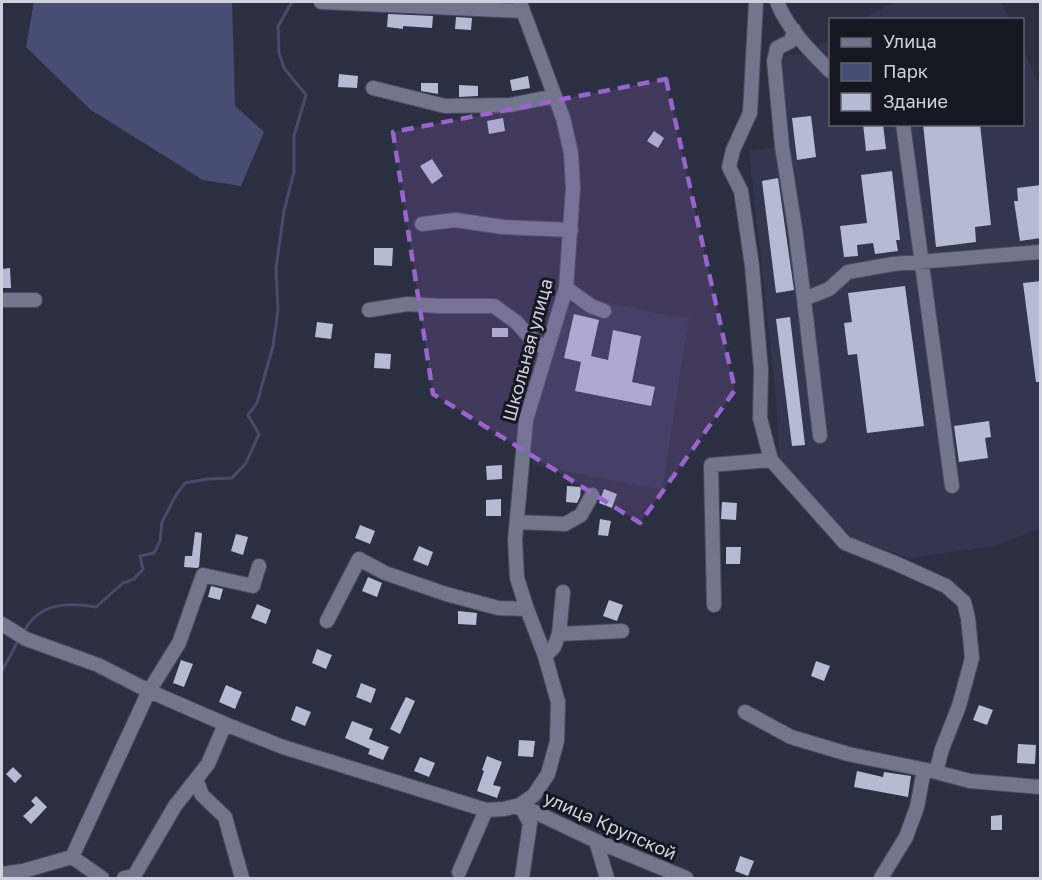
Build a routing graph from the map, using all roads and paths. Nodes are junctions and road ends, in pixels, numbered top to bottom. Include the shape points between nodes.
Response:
1 (321, 2) edge
2 (756, 2) edge
3 (777, 2) edge
4 (521, 6) edge
5 (794, 30) junction
6 (829, 69) edge
7 (373, 88) dead end
8 (555, 96) junction
9 (903, 126) edge
10 (422, 224) dead end
11 (571, 230) junction
12 (1041, 252) edge
13 (922, 261) junction
14 (566, 288) junction
15 (804, 299) junction
16 (2, 300) edge
17 (35, 300) dead end
18 (369, 310) dead end
19 (604, 310) dead end
20 (547, 351) junction
21 (820, 436) dead end
22 (771, 460) junction
23 (952, 486) dead end
24 (592, 495) dead end
25 (517, 522) junction
26 (259, 566) dead end
27 (563, 592) dead end
28 (714, 605) dead end
29 (527, 609) junction
30 (327, 621) dead end
31 (6, 627) edge
32 (622, 631) dead end
33 (559, 634) junction
34 (545, 656) junction
35 (149, 691) junction
36 (745, 712) dead end
37 (225, 724) junction
38 (930, 771) junction
39 (196, 779) junction
40 (1041, 787) edge
41 (520, 805) junction
42 (486, 810) junction
43 (596, 841) junction
44 (72, 857) junction
45 (459, 872) dead end
46 (2, 874) edge
47 (98, 877) edge
48 (124, 879) edge
49 (242, 879) edge
50 (522, 879) edge
51 (607, 879) edge
52 (686, 879) edge
53 (881, 879) edge

1 - 4 street
2 - 22 street via 750,113 729,167 741,191 752,266 761,370 760,418
3 - 5 street
4 - 8 street, Школьная улица
5 - 6 street
5 - 15 street via 791,41 777,48 774,61
7 - 8 street via 445,106 510,105
8 - 11 street, Школьная улица via 571,153
9 - 13 street
10 - 11 street via 456,220
11 - 14 street, Школьная улица
12 - 13 street
13 - 15 street via 848,272 829,289
13 - 23 street
14 - 19 street via 591,306
14 - 20 street, Школьная улица
15 - 21 street
16 - 17 street
18 - 20 street via 408,304 494,306
20 - 25 street, Школьная улица via 526,420
22 - 28 street via 711,465
22 - 38 street via 845,543 946,586 964,602 972,658 959,706
24 - 25 street via 581,515 565,524
25 - 29 street, Школьная улица via 517,578
26 - 35 street via 253,586 203,575 179,643
27 - 33 street
29 - 30 street via 498,608 446,594 385,573 359,559
29 - 34 street, Школьная улица
31 - 35 street
32 - 33 street
33 - 34 street
34 - 41 street, Школьная улица via 558,702 557,741 548,774 534,795
35 - 37 street
35 - 44 street
36 - 38 street via 791,737
37 - 39 street via 208,764
37 - 42 street via 283,747
38 - 40 street via 970,781
38 - 53 street via 906,837
39 - 48 street via 175,806 134,876
39 - 49 street via 202,795 225,817
41 - 42 street
41 - 43 street, улица Крупской
41 - 50 street via 530,823
42 - 45 street
43 - 51 street
43 - 52 street, улица Крупской
44 - 46 street via 23,872
44 - 47 street

